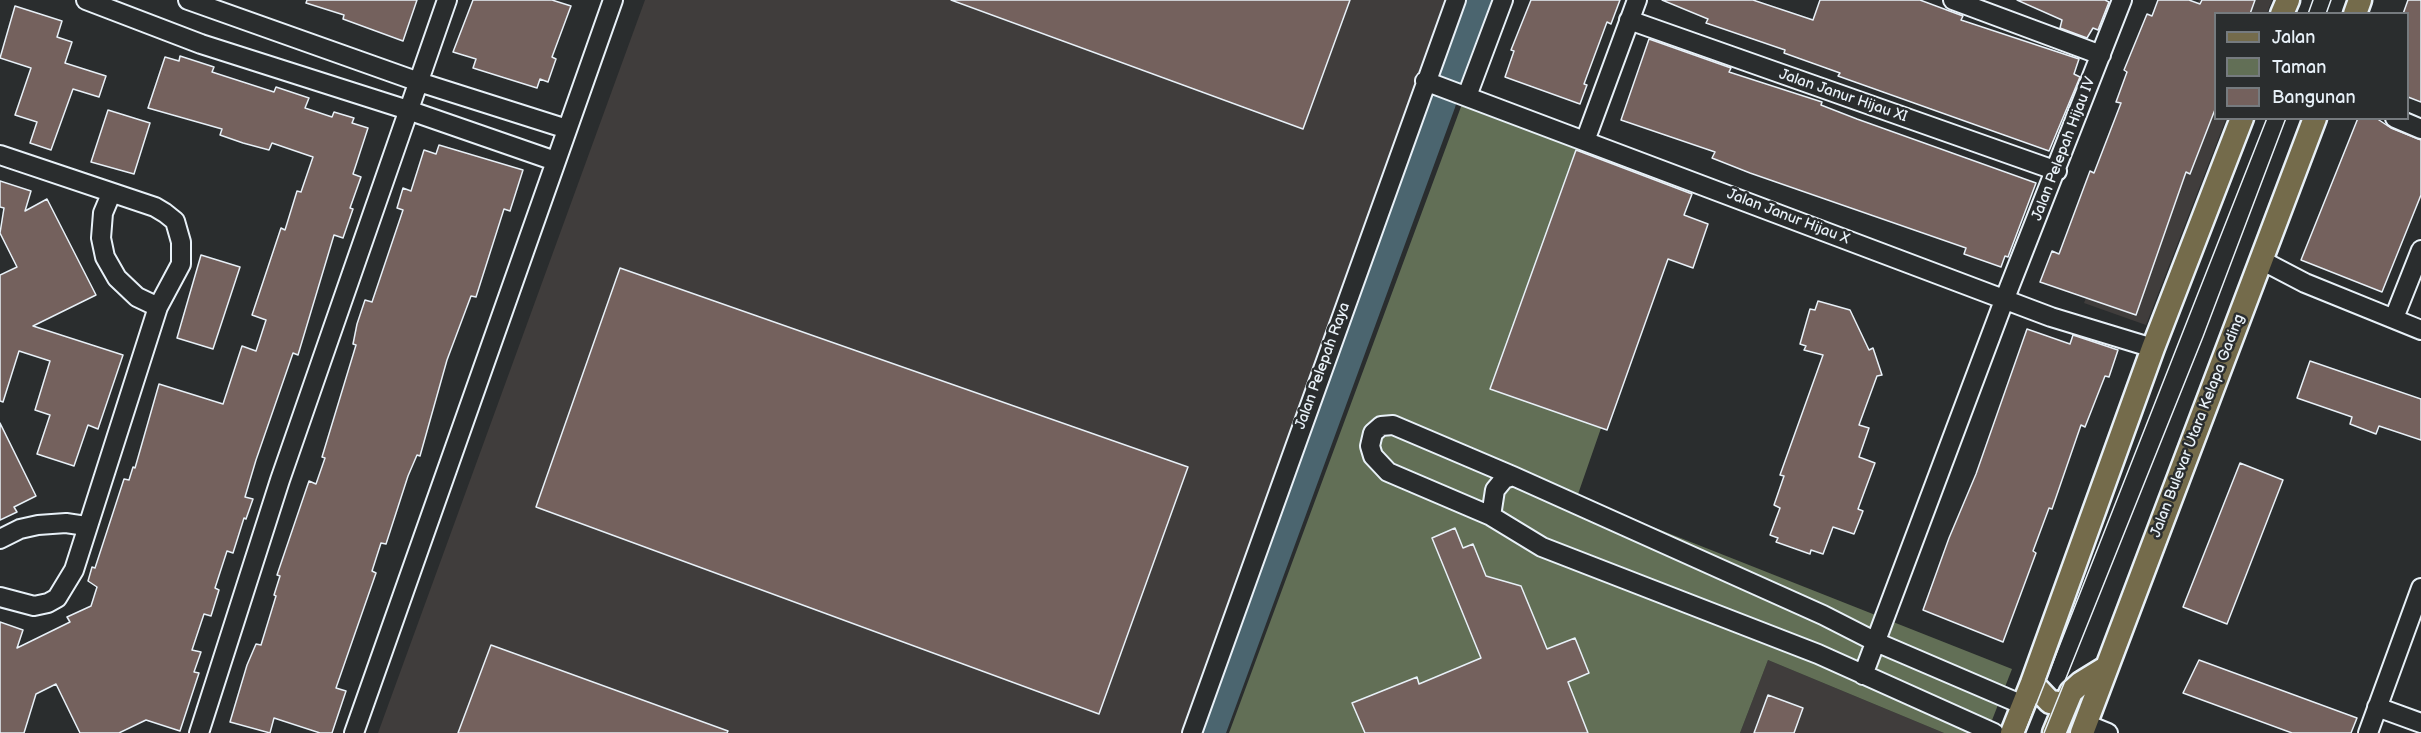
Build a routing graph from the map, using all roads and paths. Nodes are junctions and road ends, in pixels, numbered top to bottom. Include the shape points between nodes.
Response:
1 (86, 0) edge
2 (188, 0) edge
3 (447, 0) edge
4 (613, 0) edge
5 (1456, 0) edge
6 (1503, 0) edge
7 (1637, 0) edge
8 (1953, 0) edge
9 (2122, 0) edge
10 (1629, 20) junction
11 (2101, 55) junction
12 (1425, 81) junction
13 (419, 82) junction
14 (1459, 93) junction
15 (408, 110) junction
16 (2241, 120) edge
17 (2314, 120) edge
18 (2400, 120) edge
19 (567, 129) junction
20 (2421, 129) edge
21 (1585, 141) junction
22 (0, 155) edge
23 (555, 161) junction
24 (2057, 171) junction
25 (111, 194) junction
26 (2421, 250) edge
27 (2261, 260) junction
28 (2005, 298) junction
29 (158, 307) junction
30 (2394, 318) junction
31 (2421, 330) edge
32 (2153, 348) junction
33 (1513, 476) junction
34 (1491, 516) junction
35 (86, 526) junction
36 (0, 540) edge
37 (0, 597) edge
38 (2419, 597) edge
39 (1876, 642) junction
40 (2107, 667) junction
41 (1863, 675) junction
42 (2032, 683) junction
43 (2065, 704) junction
44 (2023, 705) junction
45 (2377, 707) junction
46 (2421, 723) edge
47 (2084, 729) edge
48 (199, 733) edge
49 (354, 733) edge
50 (1192, 733) edge
51 (1994, 733) edge
52 (2012, 733) edge
53 (2054, 733) edge
54 (2108, 733) edge
55 (2368, 733) edge

1 - 15 street via 201,44
2 - 13 street
3 - 13 street
4 - 19 street
5 - 12 street, Jalan Pelepah Raya
6 - 14 street
7 - 10 street
8 - 11 street
9 - 11 street, Jalan Pelepah Hijau IV
10 - 21 street
10 - 24 street, Jalan Janur Hijau XI
11 - 24 street, Jalan Pelepah Hijau IV
12 - 14 street, Jalan Janur Hijau X
12 - 50 street, Jalan Pelepah Raya
13 - 15 street
13 - 19 street
14 - 21 street, Jalan Janur Hijau X
15 - 23 street
15 - 48 street via 280,480
16 - 32 main road
17 - 27 main road, Jalan Bulevar Utara Kelapa Gading
18 - 20 street
19 - 23 street
21 - 28 street, Jalan Janur Hijau X
22 - 25 street
23 - 49 street
24 - 28 street, Jalan Pelepah Hijau IV
25 - 29 street via 103,213 101,238 105,257 117,278 136,297
25 - 29 street via 155,207 175,222 182,264
26 - 30 street
27 - 30 street via 2305,283
27 - 40 main road, Jalan Bulevar Utara Kelapa Gading
28 - 32 street, Jalan Janur Hijau X
28 - 39 street, Jalan Pelepah Hijau IV
29 - 35 street
30 - 31 street
32 - 42 main road
33 - 34 street via 1503,479 1495,490
33 - 34 street via 1392,425 1381,426 1373,433 1372,456 1388,472
33 - 39 street
34 - 41 street via 1542,547
35 - 36 street via 38,525
35 - 37 street via 74,570 57,598 34,606
38 - 45 street
39 - 41 street, Jalan Pelepah Hijau IV
39 - 44 street
40 - 43 main road via 2081,683
40 - 47 main road, Jalan Bulevar Utara Kelapa Gading
41 - 51 street
42 - 43 main road via 2050,702
42 - 44 main road
43 - 53 main road
44 - 52 main road
45 - 46 street
45 - 55 street
47 - 54 street

